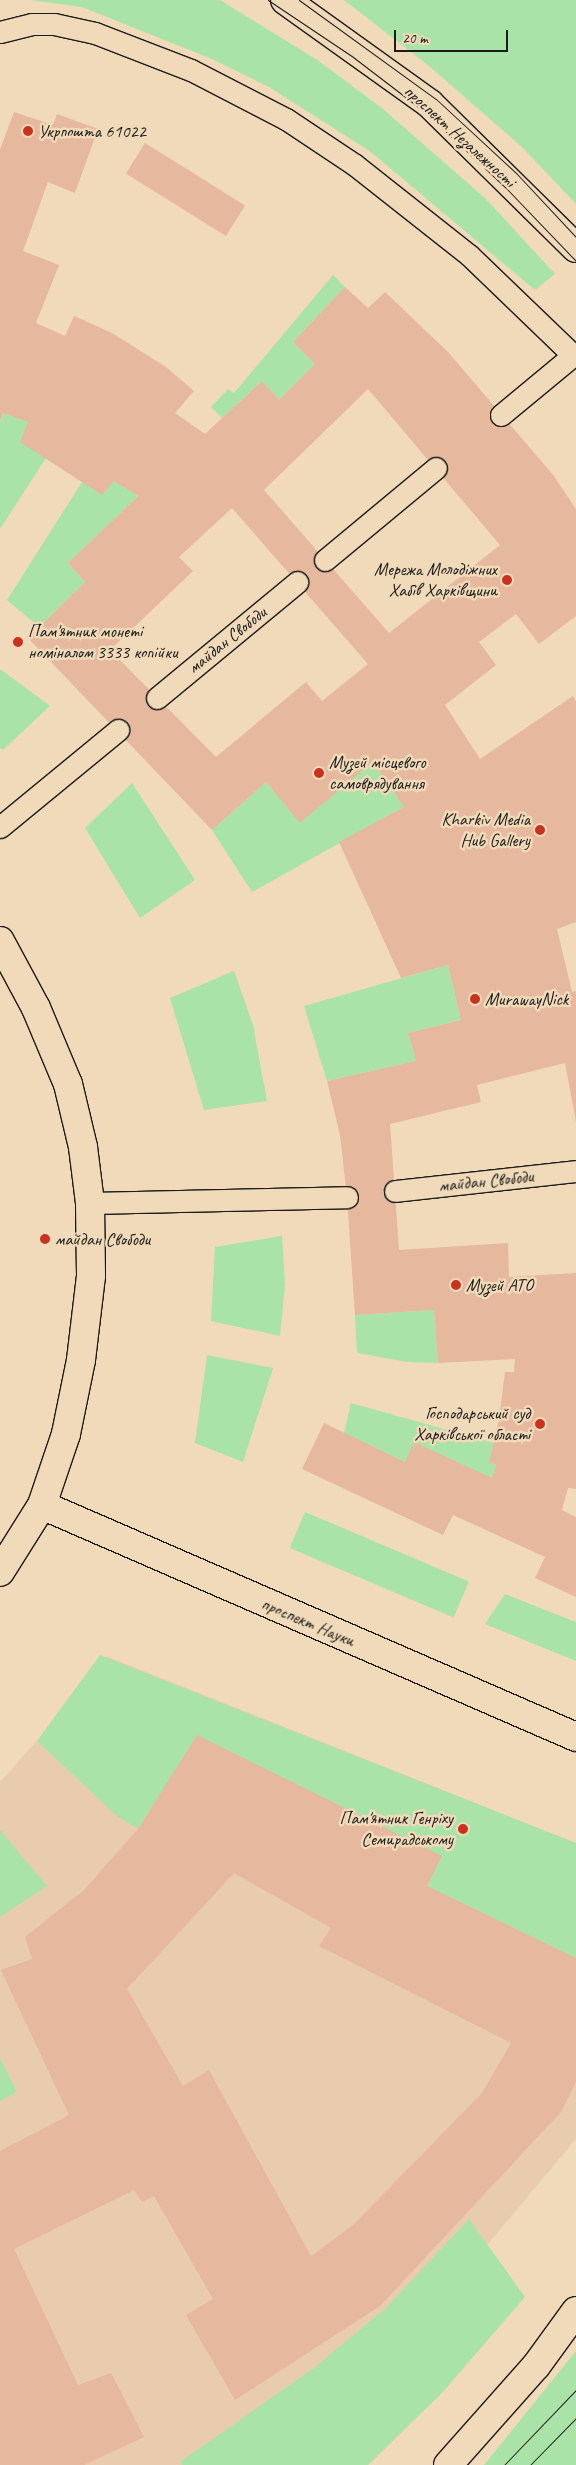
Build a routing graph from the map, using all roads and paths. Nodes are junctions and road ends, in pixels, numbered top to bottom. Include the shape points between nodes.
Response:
1 (285, 0) edge
2 (0, 32) edge
3 (576, 248) edge
4 (574, 354) edge
5 (501, 415) dead end
6 (436, 468) dead end
7 (325, 560) dead end
8 (297, 582) dead end
9 (157, 698) dead end
10 (118, 730) dead end
11 (0, 827) edge
12 (0, 941) edge
13 (576, 1171) edge
14 (395, 1191) dead end
15 (348, 1197) dead end
16 (90, 1203) junction
17 (42, 1505) junction
18 (0, 1572) edge
19 (576, 1737) edge
20 (576, 2311) edge
21 (448, 2465) edge

1 - 3 main road, проспект Незалежності via 430,104
2 - 4 lane via 32,24 54,24 95,33 191,70 286,119 355,165 469,255
4 - 5 lane
6 - 7 lane
8 - 9 lane, майдан Свободи
10 - 11 lane
12 - 16 main road via 36,1008 68,1084 84,1147
13 - 14 lane, майдан Свободи
15 - 16 lane
16 - 17 main road via 90,1276 81,1360 66,1434
17 - 18 main road
17 - 19 main road, проспект Науки
20 - 21 main road via 536,2366

